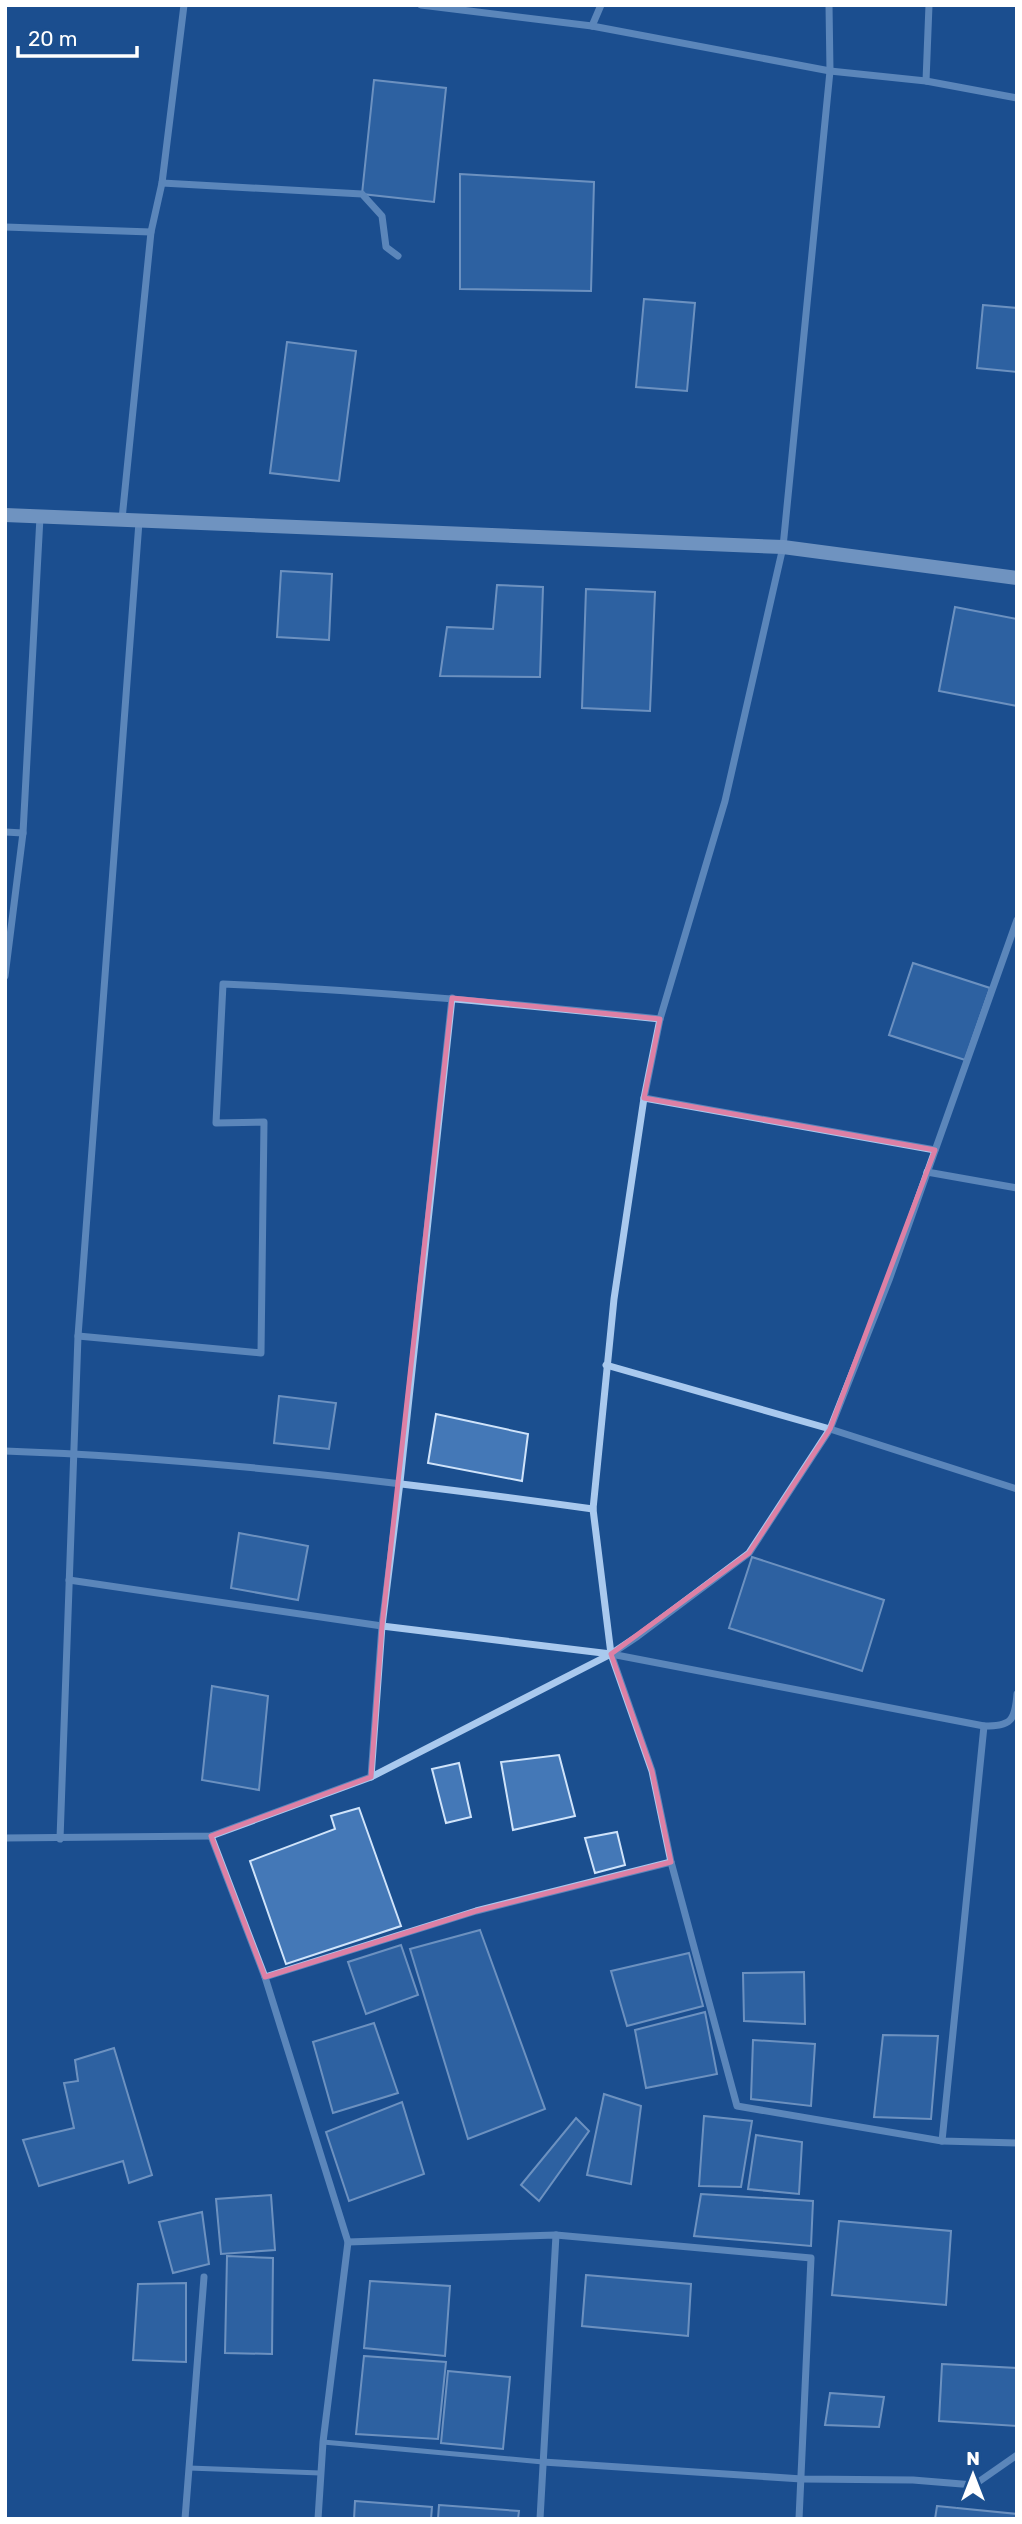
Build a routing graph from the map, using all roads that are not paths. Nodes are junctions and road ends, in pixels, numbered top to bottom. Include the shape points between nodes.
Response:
1 (184, 5) edge
2 (421, 5) edge
3 (601, 5) edge
4 (829, 5) edge
5 (929, 5) edge
6 (592, 26) junction
7 (830, 71) junction
8 (926, 81) junction
9 (1017, 98) edge
10 (162, 183) junction
11 (5, 227) edge
12 (151, 232) junction
13 (398, 256) dead end
14 (5, 515) edge
15 (40, 516) junction
16 (122, 519) junction
17 (139, 522) junction
18 (783, 547) junction
19 (1017, 578) edge
20 (5, 832) edge
21 (23, 833) junction
22 (1017, 919) edge
23 (5, 976) edge
24 (452, 998) junction
25 (660, 1019) junction
26 (644, 1098) junction
27 (935, 1150) junction
28 (927, 1172) junction
29 (1017, 1188) edge
30 (78, 1336) junction
31 (606, 1365) junction
32 (830, 1429) junction
33 (5, 1451) edge
34 (72, 1453) junction
35 (400, 1482) junction
36 (1017, 1489) edge
37 (593, 1509) junction
38 (69, 1580) junction
39 (382, 1626) junction
40 (611, 1654) junction
41 (1017, 1694) edge
42 (984, 1726) junction
43 (371, 1777) junction
44 (211, 1836) junction
45 (5, 1838) edge
46 (60, 1839) junction
47 (671, 1862) junction
48 (265, 1977) junction
49 (942, 2141) junction
50 (1017, 2143) edge
51 (556, 2235) junction
52 (348, 2242) junction
53 (204, 2277) dead end
54 (323, 2442) junction
55 (1017, 2455) edge
56 (543, 2462) junction
57 (189, 2468) junction
58 (320, 2473) junction
59 (802, 2479) junction
60 (185, 2519) edge
61 (318, 2519) edge
62 (540, 2519) edge
63 (799, 2519) edge

1 - 10 street
2 - 6 street
3 - 6 street
4 - 7 street
5 - 8 street
6 - 7 street
7 - 8 street
7 - 18 street
8 - 9 street
10 - 12 street
10 - 13 street via 362,194 382,216 386,247
11 - 12 street
12 - 16 street
14 - 15 main road
15 - 16 main road
15 - 21 street
16 - 17 main road
17 - 18 main road
17 - 30 street
18 - 19 main road
18 - 25 street via 725,802
20 - 21 street
21 - 23 street
22 - 27 street
24 - 25 street
24 - 30 street via 223,984 216,1123 264,1122 261,1353
24 - 35 street
25 - 26 street
26 - 27 street
26 - 31 street
27 - 28 street
28 - 29 street
28 - 32 street
30 - 34 street
31 - 32 street
31 - 37 street
32 - 36 street
32 - 40 street via 749,1553
33 - 34 street
34 - 35 street
34 - 38 street
35 - 37 street
35 - 39 street
37 - 40 street
38 - 39 street
38 - 46 street
39 - 40 street
39 - 43 street
40 - 42 street
40 - 43 street
40 - 47 street via 652,1771
41 - 42 street via 1011,1719 1002,1726
42 - 49 street
43 - 44 street
44 - 46 street
44 - 48 street
45 - 46 street
47 - 48 street via 476,1911
47 - 49 street via 737,2106
48 - 52 street
49 - 50 street
51 - 52 street
51 - 56 street
51 - 59 street via 811,2258
52 - 54 street
53 - 57 street
54 - 56 lane
54 - 58 street
55 - 59 street via 974,2485
56 - 59 street
56 - 62 street
57 - 58 lane
57 - 60 street
58 - 61 street
59 - 63 street

